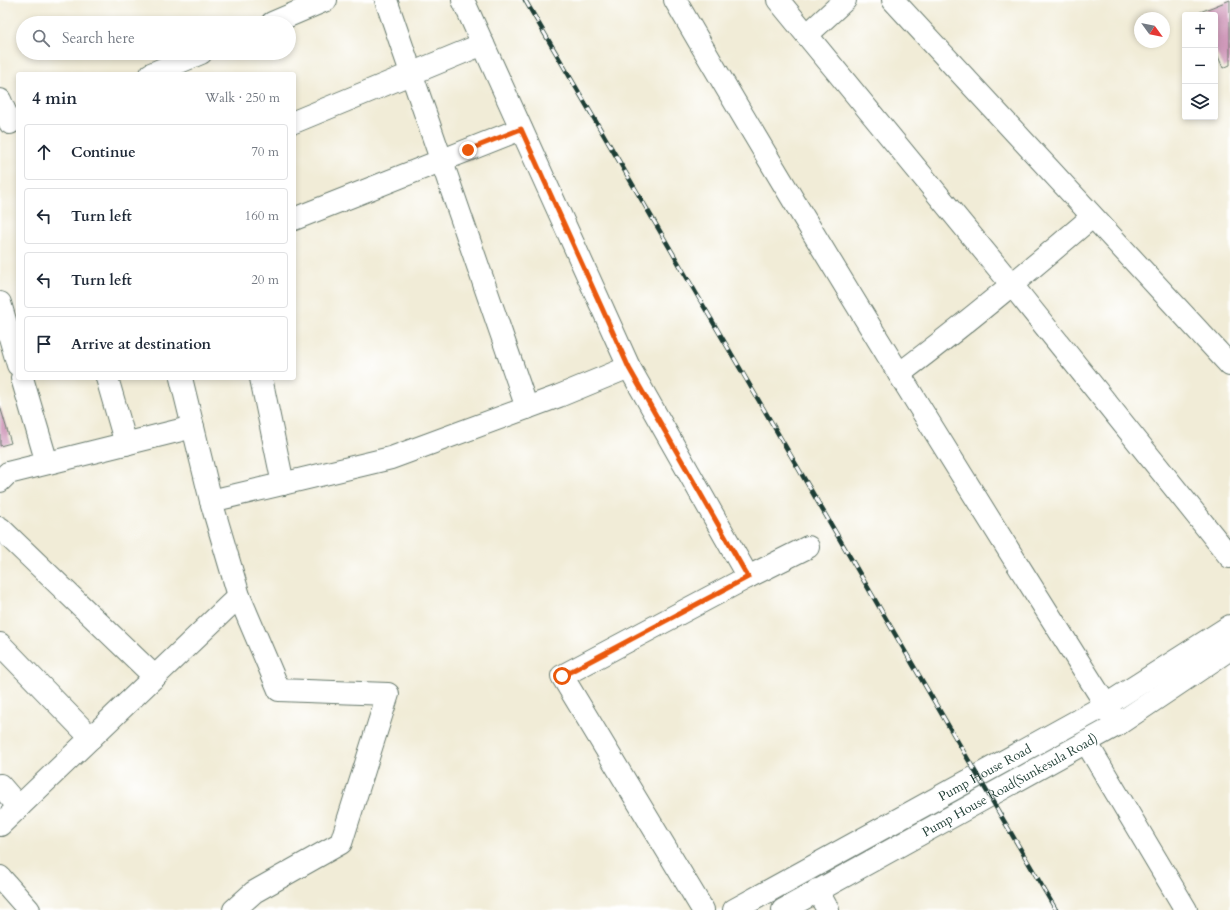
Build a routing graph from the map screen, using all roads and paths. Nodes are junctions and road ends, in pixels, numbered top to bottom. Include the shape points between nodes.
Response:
1 (326, 0) edge
2 (386, 0) edge
3 (464, 0) edge
4 (674, 0) edge
5 (778, 0) edge
6 (845, 0) edge
7 (893, 0) edge
8 (283, 13) edge
9 (807, 35) junction
10 (483, 44) junction
11 (184, 60) edge
12 (156, 72) edge
13 (412, 73) junction
14 (0, 100) edge
15 (296, 121) edge
16 (9, 124) edge
17 (521, 129) junction
18 (441, 161) junction
19 (1092, 217) junction
20 (296, 218) edge
21 (1012, 285) junction
22 (0, 303) edge
23 (16, 358) edge
24 (1230, 365) edge
25 (629, 368) junction
26 (900, 374) junction
27 (23, 380) edge
28 (108, 380) edge
29 (181, 380) edge
30 (261, 380) edge
31 (527, 408) junction
32 (193, 427) junction
33 (126, 444) junction
34 (47, 463) junction
35 (0, 481) edge
36 (283, 484) junction
37 (211, 501) junction
38 (0, 528) edge
39 (808, 546) dead end
40 (1230, 557) edge
41 (748, 577) junction
42 (239, 596) junction
43 (1230, 626) edge
44 (0, 644) edge
45 (1230, 649) edge
46 (155, 677) junction
47 (1106, 705) junction
48 (1117, 725) junction
49 (91, 738) junction
50 (1086, 742) junction
51 (0, 786) edge
52 (19, 807) junction
53 (0, 825) edge
54 (0, 877) edge
55 (817, 890) junction
56 (29, 910) edge
57 (234, 910) edge
58 (703, 910) edge
59 (734, 910) edge
60 (783, 910) edge
61 (828, 910) edge
62 (1186, 910) edge

1 - 8 street
2 - 13 street
3 - 10 street
4 - 26 street
5 - 9 street
6 - 9 street
7 - 19 street
9 - 21 street
10 - 13 street
10 - 17 street
11 - 12 street
13 - 15 street
13 - 18 street
14 - 16 street
17 - 18 street
17 - 25 street
18 - 20 street
18 - 31 street
19 - 21 street
19 - 24 street
21 - 26 street
21 - 40 street
22 - 23 street
25 - 31 street
25 - 41 street
26 - 47 street
27 - 34 street
28 - 33 street
29 - 32 street
30 - 36 street
31 - 36 street via 390,458
32 - 33 street
32 - 37 street
33 - 34 street
34 - 35 street via 8,473
36 - 37 street
37 - 42 street
38 - 46 street
39 - 41 street
41 - 58 street via 562,676
42 - 46 street
42 - 57 street via 279,690 388,694 341,844 254,892
43 - 47 street, Pump House Road
44 - 49 street
45 - 48 street, Pump House Road(Sunkesula Road)
46 - 49 street
47 - 48 street
47 - 59 street, Pump House Road
48 - 50 street, Pump House Road(Sunkesula Road)
49 - 52 street
50 - 55 street, Pump House Road(Sunkesula Road)
50 - 62 street
51 - 52 street
52 - 53 street
54 - 56 street
55 - 60 street, Pump House Road(Sunkesula Road)
55 - 61 street

